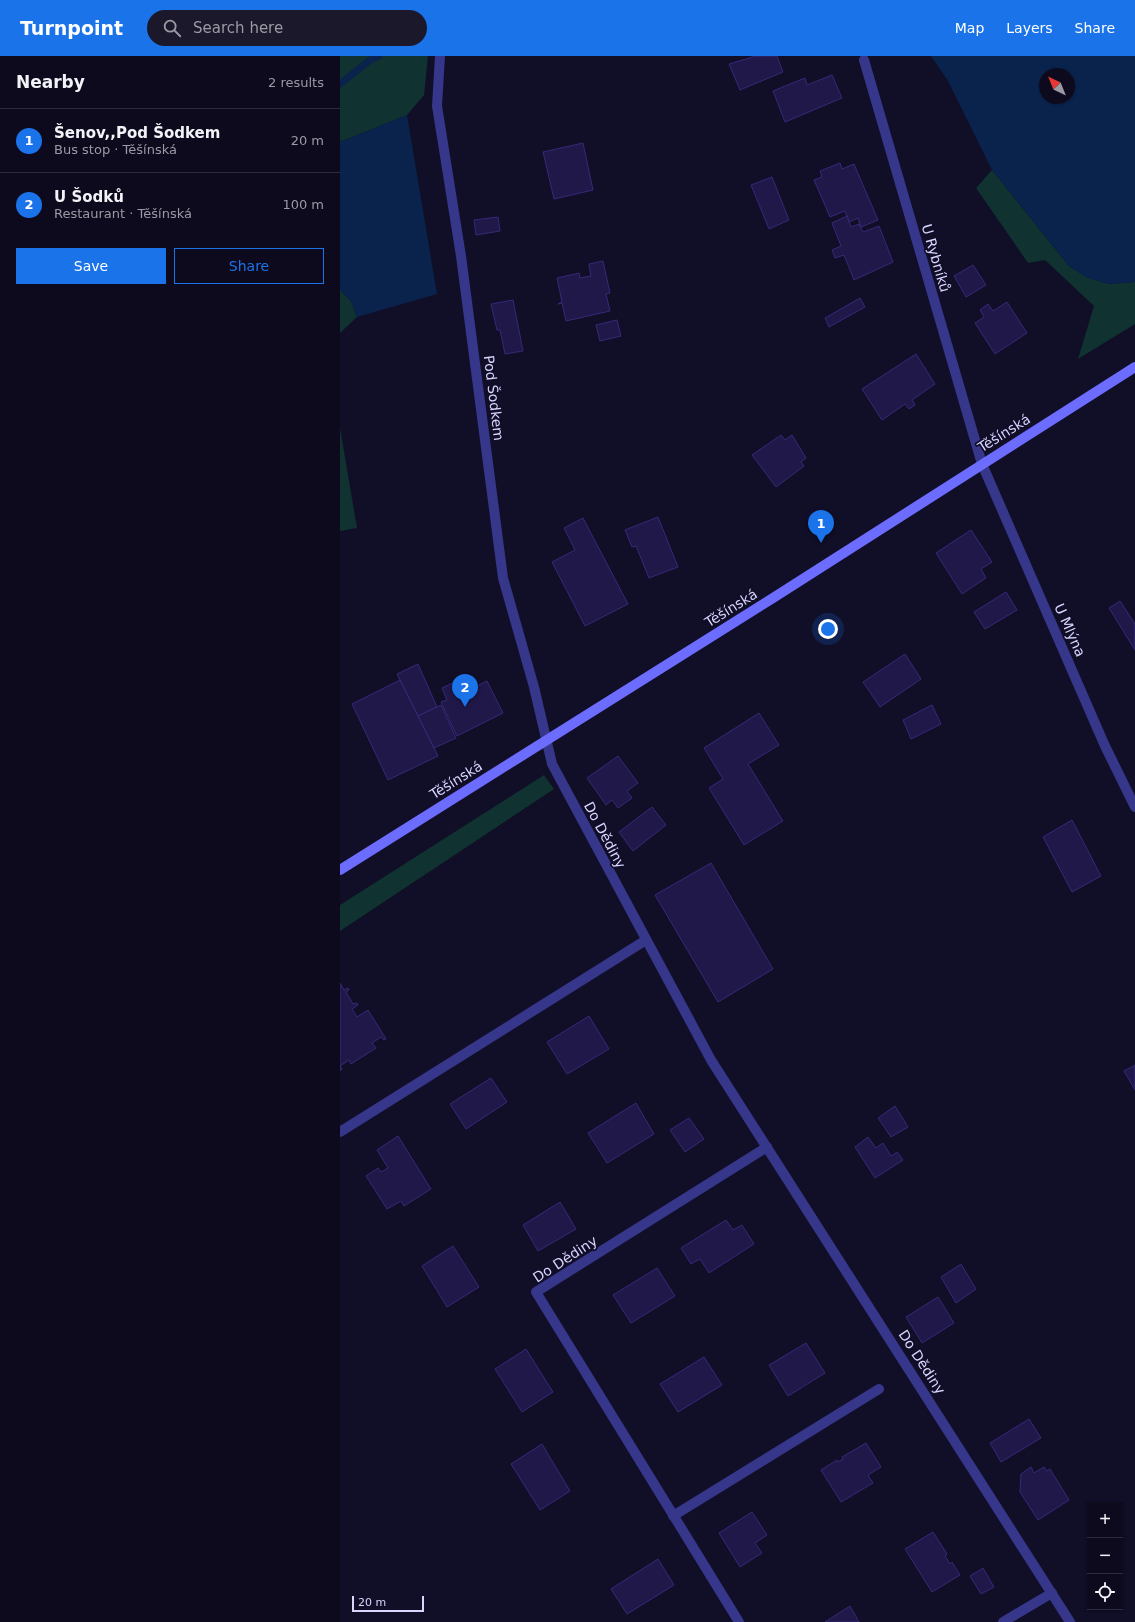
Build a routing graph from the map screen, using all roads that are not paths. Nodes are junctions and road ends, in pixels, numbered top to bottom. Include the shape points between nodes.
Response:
1 (440, 56) edge
2 (864, 60) dead end
3 (1135, 367) edge
4 (982, 464) junction
5 (546, 740) junction
6 (1135, 807) edge
7 (340, 870) edge
8 (646, 940) junction
9 (340, 1132) edge
10 (768, 1147) junction
11 (879, 1389) dead end
12 (673, 1516) junction
13 (1052, 1593) junction
14 (739, 1622) edge
15 (1003, 1622) edge
16 (1070, 1622) edge

1 - 5 street, Pod Šodkem via 437,106 461,256 503,578
2 - 4 street, U Rybníků
3 - 4 main road, Těšínská
4 - 5 main road, Těšínská
4 - 6 street, U Mlýna via 1105,746
5 - 7 main road, Těšínská
5 - 8 street, Do Dědiny via 558,777
8 - 9 street
8 - 10 street, Do Dědiny via 711,1060
10 - 12 street, Do Dědiny via 536,1292
10 - 13 street, Do Dědiny
11 - 12 street
12 - 14 street, Do Dědiny
13 - 15 street
13 - 16 street, Do Dědiny

